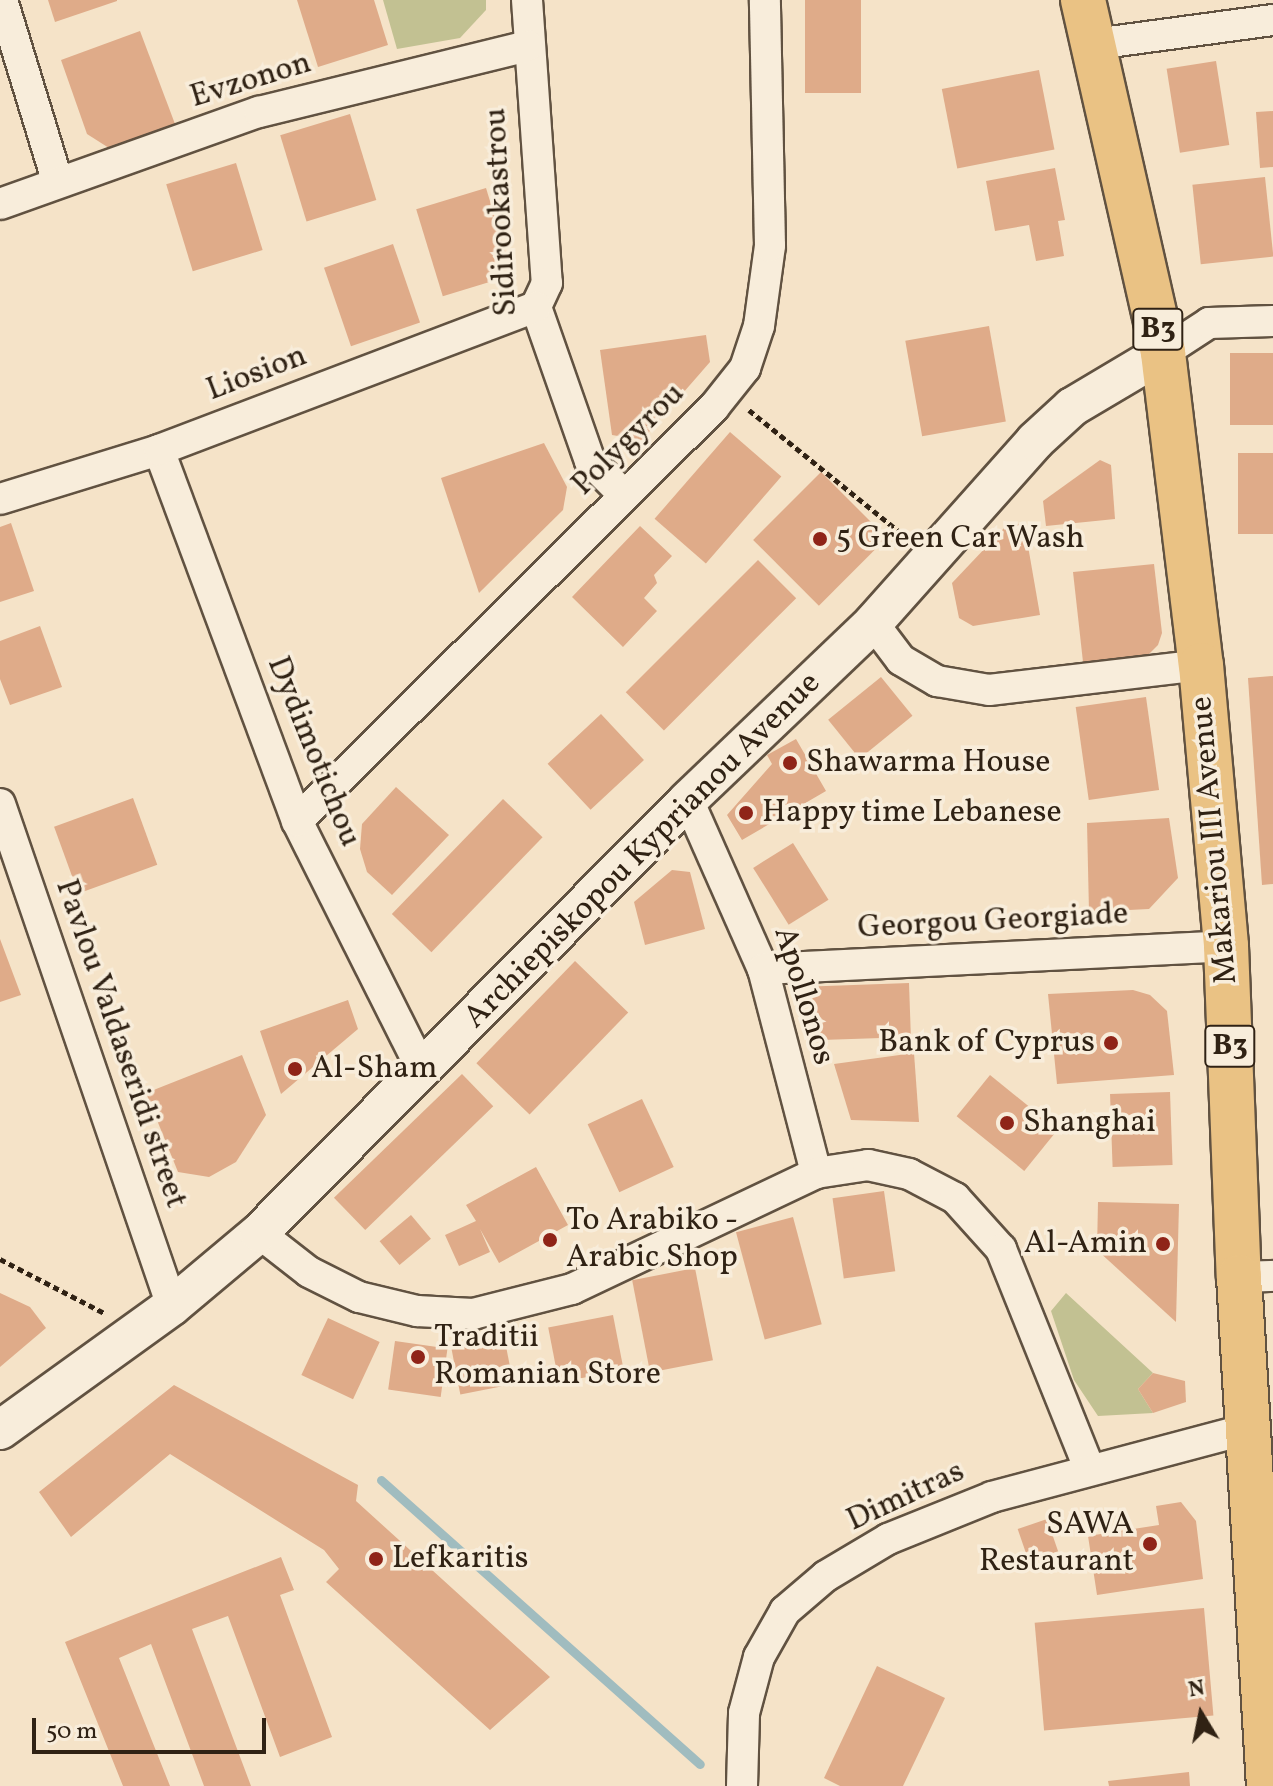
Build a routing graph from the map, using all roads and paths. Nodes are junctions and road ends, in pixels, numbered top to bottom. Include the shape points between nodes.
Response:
1 (2, 0) edge
2 (527, 0) edge
3 (765, 0) edge
4 (1083, 0) edge
5 (1273, 20) edge
6 (1095, 44) junction
7 (528, 46) junction
8 (58, 183) junction
9 (0, 204) edge
10 (536, 307) junction
11 (1273, 321) edge
12 (1163, 353) junction
13 (727, 391) junction
14 (159, 450) junction
15 (624, 495) junction
16 (0, 499) edge
17 (931, 557) junction
18 (873, 623) junction
19 (1201, 665) junction
20 (688, 800) junction
21 (0, 804) edge
22 (297, 821) junction
23 (1226, 946) junction
24 (763, 969) junction
25 (423, 1072) junction
26 (816, 1173) junction
27 (259, 1233) junction
28 (0, 1259) edge
29 (1256, 1276) edge
30 (172, 1306) junction
31 (138, 1331) junction
32 (1248, 1429) junction
33 (0, 1430) edge
34 (1090, 1470) junction
35 (742, 1786) edge
36 (1269, 1786) edge

1 - 8 street
2 - 7 street, Sidirookastrou
3 - 13 street, Polygyrou via 770,246 759,326 745,368
4 - 6 main road, Makariou III Avenue / B3
5 - 6 street
6 - 12 main road, Makariou III Avenue / B3
7 - 8 street, Evzonon via 259,112
7 - 10 street, Sidirookastrou via 547,283
8 - 9 street, Evzonon
10 - 14 street, Liosion
10 - 15 street, Sidirookastrou via 590,461
11 - 12 street via 1209,323
12 - 17 street, Archiepiskopou Kyprianou Avenue via 1072,407
12 - 19 main road, Makariou III Avenue / B3
13 - 15 street, Polygyrou
13 - 17 path
14 - 16 street, Liosion
14 - 22 street, Dydimotichou
15 - 22 street, Polygyrou
17 - 18 street, Archiepiskopou Kyprianou Avenue
18 - 19 street via 901,660 937,681 989,690
18 - 20 street, Archiepiskopou Kyprianou Avenue
19 - 23 main road, Makariou III Avenue / B3
20 - 24 street, Apollonos
20 - 25 street, Archiepiskopou Kyprianou Avenue
21 - 30 street, Pavlou Valdaseridi street
22 - 25 street, Dydimotichou
23 - 24 street, Georgou Georgiade
23 - 29 main road, Makariou III Avenue / B3
24 - 26 street, Apollonos
25 - 27 street, Archiepiskopou Kyprianou Avenue
26 - 27 street via 572,1289 473,1314 417,1311 359,1297 309,1272
26 - 34 street via 868,1165 909,1174 955,1198 1001,1249
27 - 30 street, Archiepiskopou Kyprianou Avenue
28 - 31 path
29 - 32 main road, Makariou III Avenue / B3
30 - 31 street, Archiepiskopou Kyprianou Avenue
31 - 33 street, Archiepiskopou Kyprianou Avenue
32 - 34 street, Dimitras
32 - 36 main road, Makariou III Avenue / B3
34 - 35 street, Dimitras via 992,1497 888,1539 826,1576 785,1611 759,1657 744,1713

